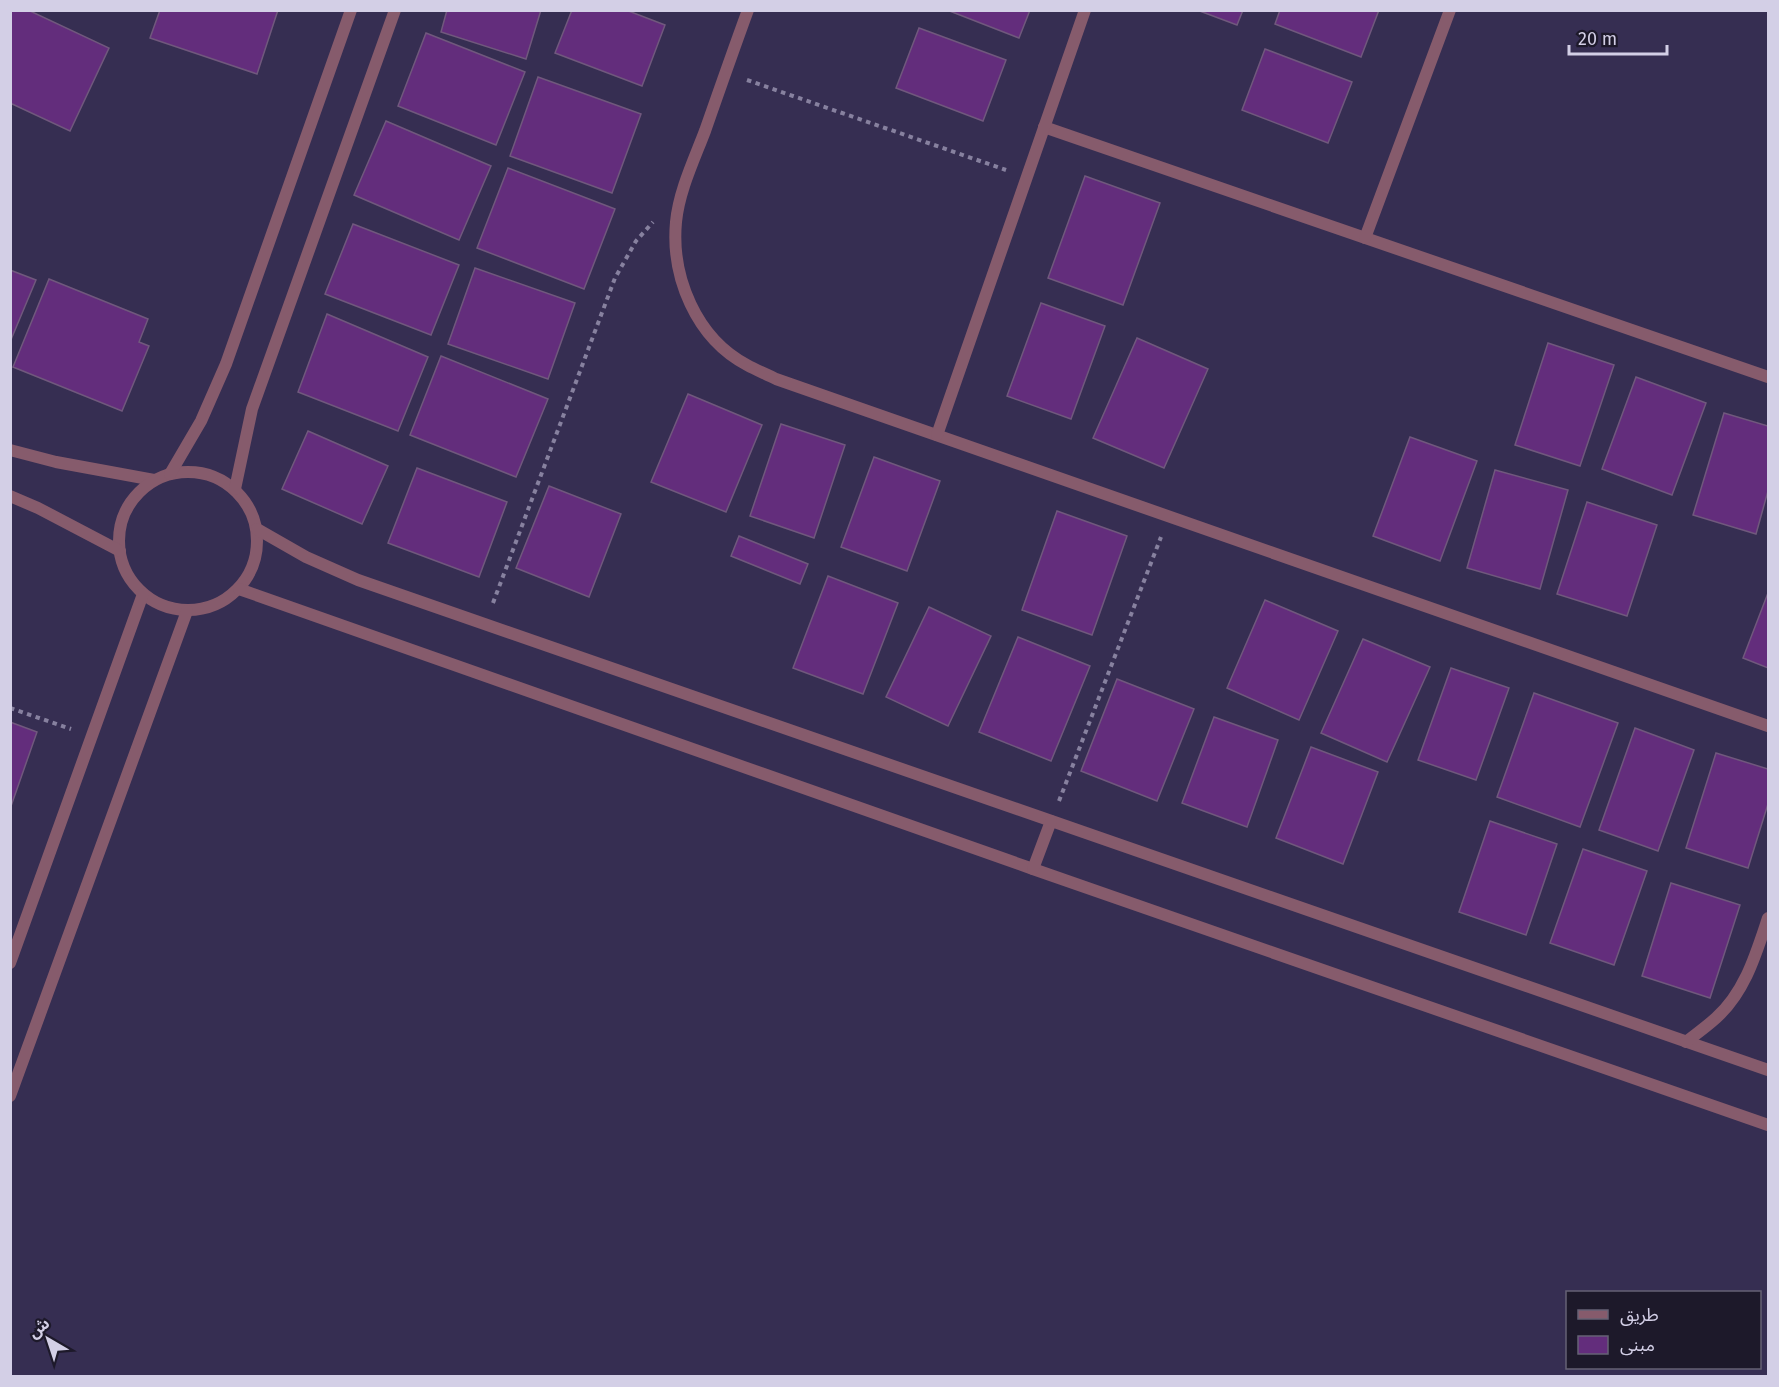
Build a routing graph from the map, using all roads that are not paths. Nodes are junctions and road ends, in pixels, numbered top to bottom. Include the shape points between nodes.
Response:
1 (351, 10) edge
2 (395, 10) edge
3 (748, 10) edge
4 (1085, 10) edge
5 (1450, 10) edge
6 (1044, 127) junction
7 (1365, 238) junction
8 (1768, 377) edge
9 (937, 435) junction
10 (10, 450) edge
11 (170, 474) junction
12 (154, 480) junction
13 (235, 489) junction
14 (10, 496) edge
15 (257, 529) junction
16 (120, 551) junction
17 (239, 589) junction
18 (143, 594) junction
19 (187, 611) junction
20 (1768, 726) edge
21 (1052, 821) junction
22 (1033, 869) junction
23 (1768, 918) edge
24 (10, 963) edge
25 (1686, 1042) junction
26 (1768, 1070) edge
27 (10, 1096) edge
28 (1768, 1125) edge

1 - 11 street via 226,364 201,421
2 - 13 street via 252,409
3 - 9 street via 684,188 676,221 676,254 683,287 697,318 719,344 745,365
4 - 6 street
5 - 7 street
6 - 7 street
6 - 9 street
7 - 8 street
9 - 20 street
10 - 12 street
11 - 12 street
11 - 13 street via 204,473
12 - 16 street via 130,503 119,535
13 - 15 street via 253,514
14 - 16 street
15 - 17 street via 258,550
15 - 21 street via 350,577
16 - 18 street via 124,567
17 - 19 street via 215,605
17 - 22 street
18 - 19 street via 156,603
18 - 24 street
19 - 27 street
21 - 22 street
21 - 25 street
22 - 28 street
23 - 25 street via 1753,964 1731,1001
25 - 26 street

